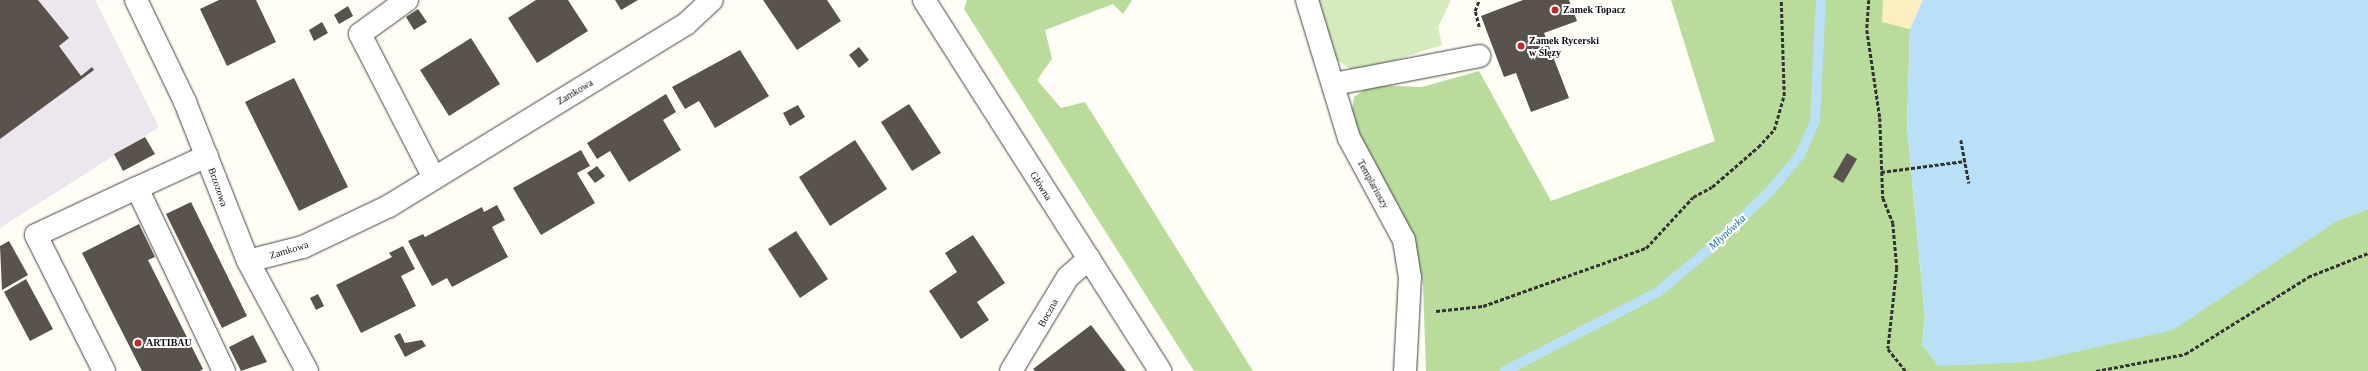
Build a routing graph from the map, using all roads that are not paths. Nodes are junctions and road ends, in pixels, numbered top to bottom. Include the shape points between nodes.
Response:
1 (407, 0) edge
2 (712, 0) edge
3 (924, 0) edge
4 (1307, 0) edge
5 (143, 3) edge
6 (1479, 56) dead end
7 (1334, 84) junction
8 (207, 156) junction
9 (434, 178) junction
10 (137, 188) junction
11 (1088, 258) junction
12 (248, 261) junction
13 (104, 371) edge
14 (224, 371) edge
15 (307, 371) edge
16 (1011, 371) edge
17 (1160, 371) edge
18 (1405, 371) edge

1 - 9 street via 360,34
2 - 9 street, Zamkowa via 686,24
3 - 11 street, Główna
4 - 7 street, Templariuszy
5 - 8 street, Brzozowa
6 - 7 street
7 - 18 street, Templariuszy via 1349,138 1367,178 1404,240 1410,276
8 - 10 street
8 - 12 street, Brzozowa
9 - 12 street, Zamkowa via 390,206 302,247
10 - 13 street via 36,234
10 - 14 street
11 - 16 street, Boczna via 1068,277 1041,327
11 - 17 street, Główna
12 - 15 street, Brzozowa

